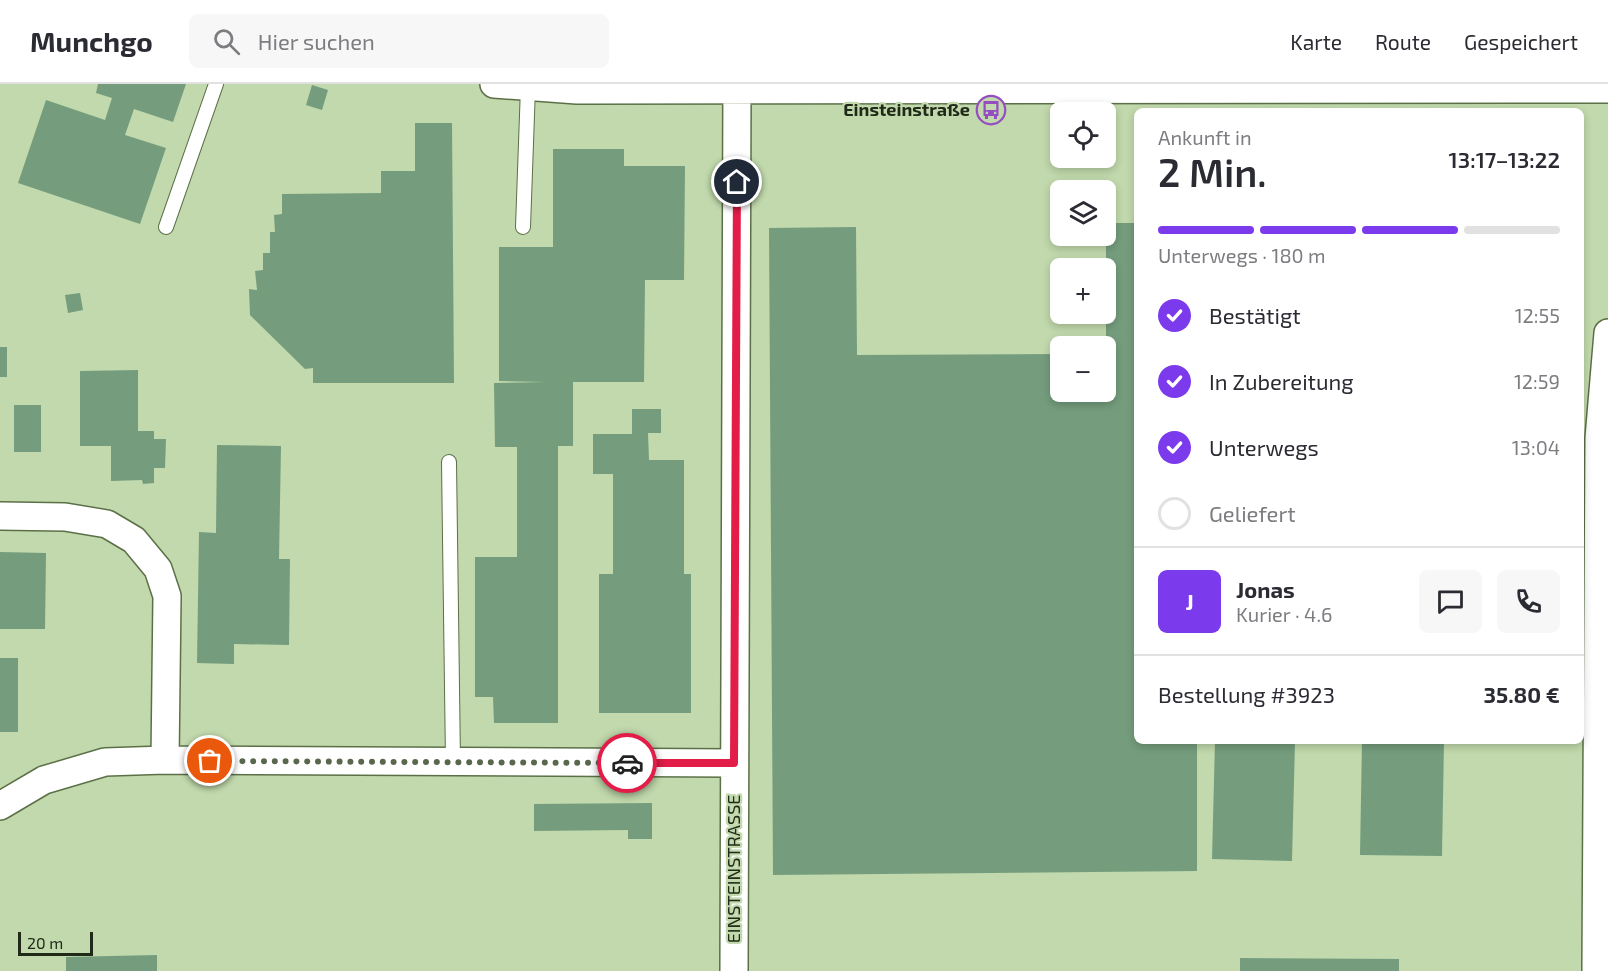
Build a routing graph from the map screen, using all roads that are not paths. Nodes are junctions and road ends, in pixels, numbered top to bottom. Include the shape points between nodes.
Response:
1 (216, 84) edge
2 (494, 84) edge
3 (926, 86) edge
4 (528, 87) junction
5 (737, 87) edge
6 (1161, 87) edge
7 (1608, 89) edge
8 (166, 227) dead end
9 (523, 227) dead end
10 (1608, 333) edge
11 (449, 462) dead end
12 (0, 516) edge
13 (165, 760) junction
14 (453, 762) junction
15 (734, 763) junction
16 (0, 806) edge
17 (734, 971) edge
18 (1596, 971) edge

1 - 8 lane
2 - 4 street
3 - 5 street
3 - 6 street
4 - 5 street
4 - 9 lane
5 - 15 street, EINSTEINSTRASSE
6 - 7 street
10 - 18 street via 1599,450
11 - 14 lane
12 - 13 street via 65,517 107,524 134,540 158,569 167,596
13 - 14 street
13 - 16 street via 105,762 44,780
14 - 15 street
15 - 17 street, EINSTEINSTRASSE

